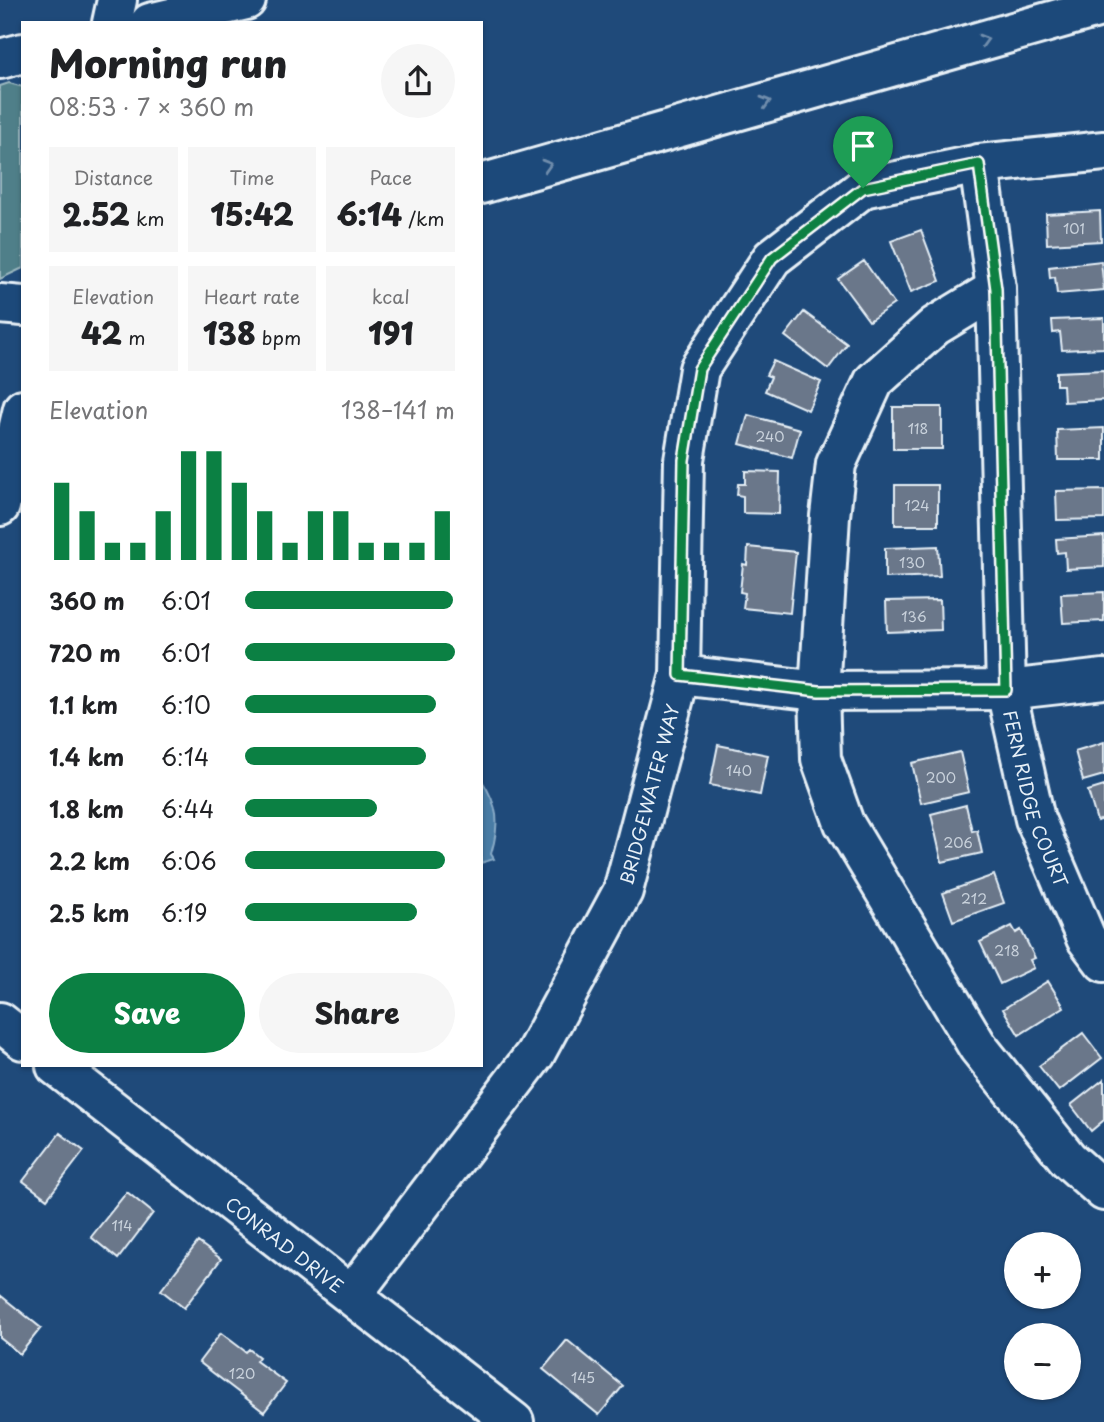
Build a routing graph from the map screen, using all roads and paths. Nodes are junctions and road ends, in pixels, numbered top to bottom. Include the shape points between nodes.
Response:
1 (117, 0) edge
2 (246, 0) edge
3 (1104, 6) edge
4 (112, 21) edge
5 (158, 21) edge
6 (1104, 151) edge
7 (979, 164) junction
8 (483, 183) edge
9 (996, 289) junction
10 (0, 304) edge
11 (21, 306) edge
12 (21, 417) edge
13 (0, 506) edge
14 (680, 675) junction
15 (1104, 679) edge
16 (1006, 690) junction
17 (819, 691) junction
18 (1104, 962) edge
19 (0, 1022) edge
20 (21, 1038) edge
21 (57, 1067) edge
22 (1104, 1191) edge
23 (352, 1295) junction
24 (514, 1422) edge

1 - 4 main road
2 - 5 main road
8 -> 3 main road
6 - 7 main road, BRIDGEWATER WAY
7 - 9 main road, FERN RIDGE COURT
7 - 14 main road, BRIDGEWATER WAY via 863,188 772,258 699,369 684,460
9 - 16 main road, FERN RIDGE COURT
9 - 17 main road via 935,326 874,381 836,464
10 - 11 main road
12 - 13 main road
14 - 17 main road
14 - 23 main road, BRIDGEWATER WAY via 623,891 535,1054
15 - 16 main road
16 - 17 main road
16 - 18 main road, FERN RIDGE COURT via 1035,819 1086,938
17 - 22 main road via 821,759 844,823 978,1047 1068,1159
19 - 20 main road
21 - 23 main road, CONRAD DRIVE
23 - 24 main road, CONRAD DRIVE

